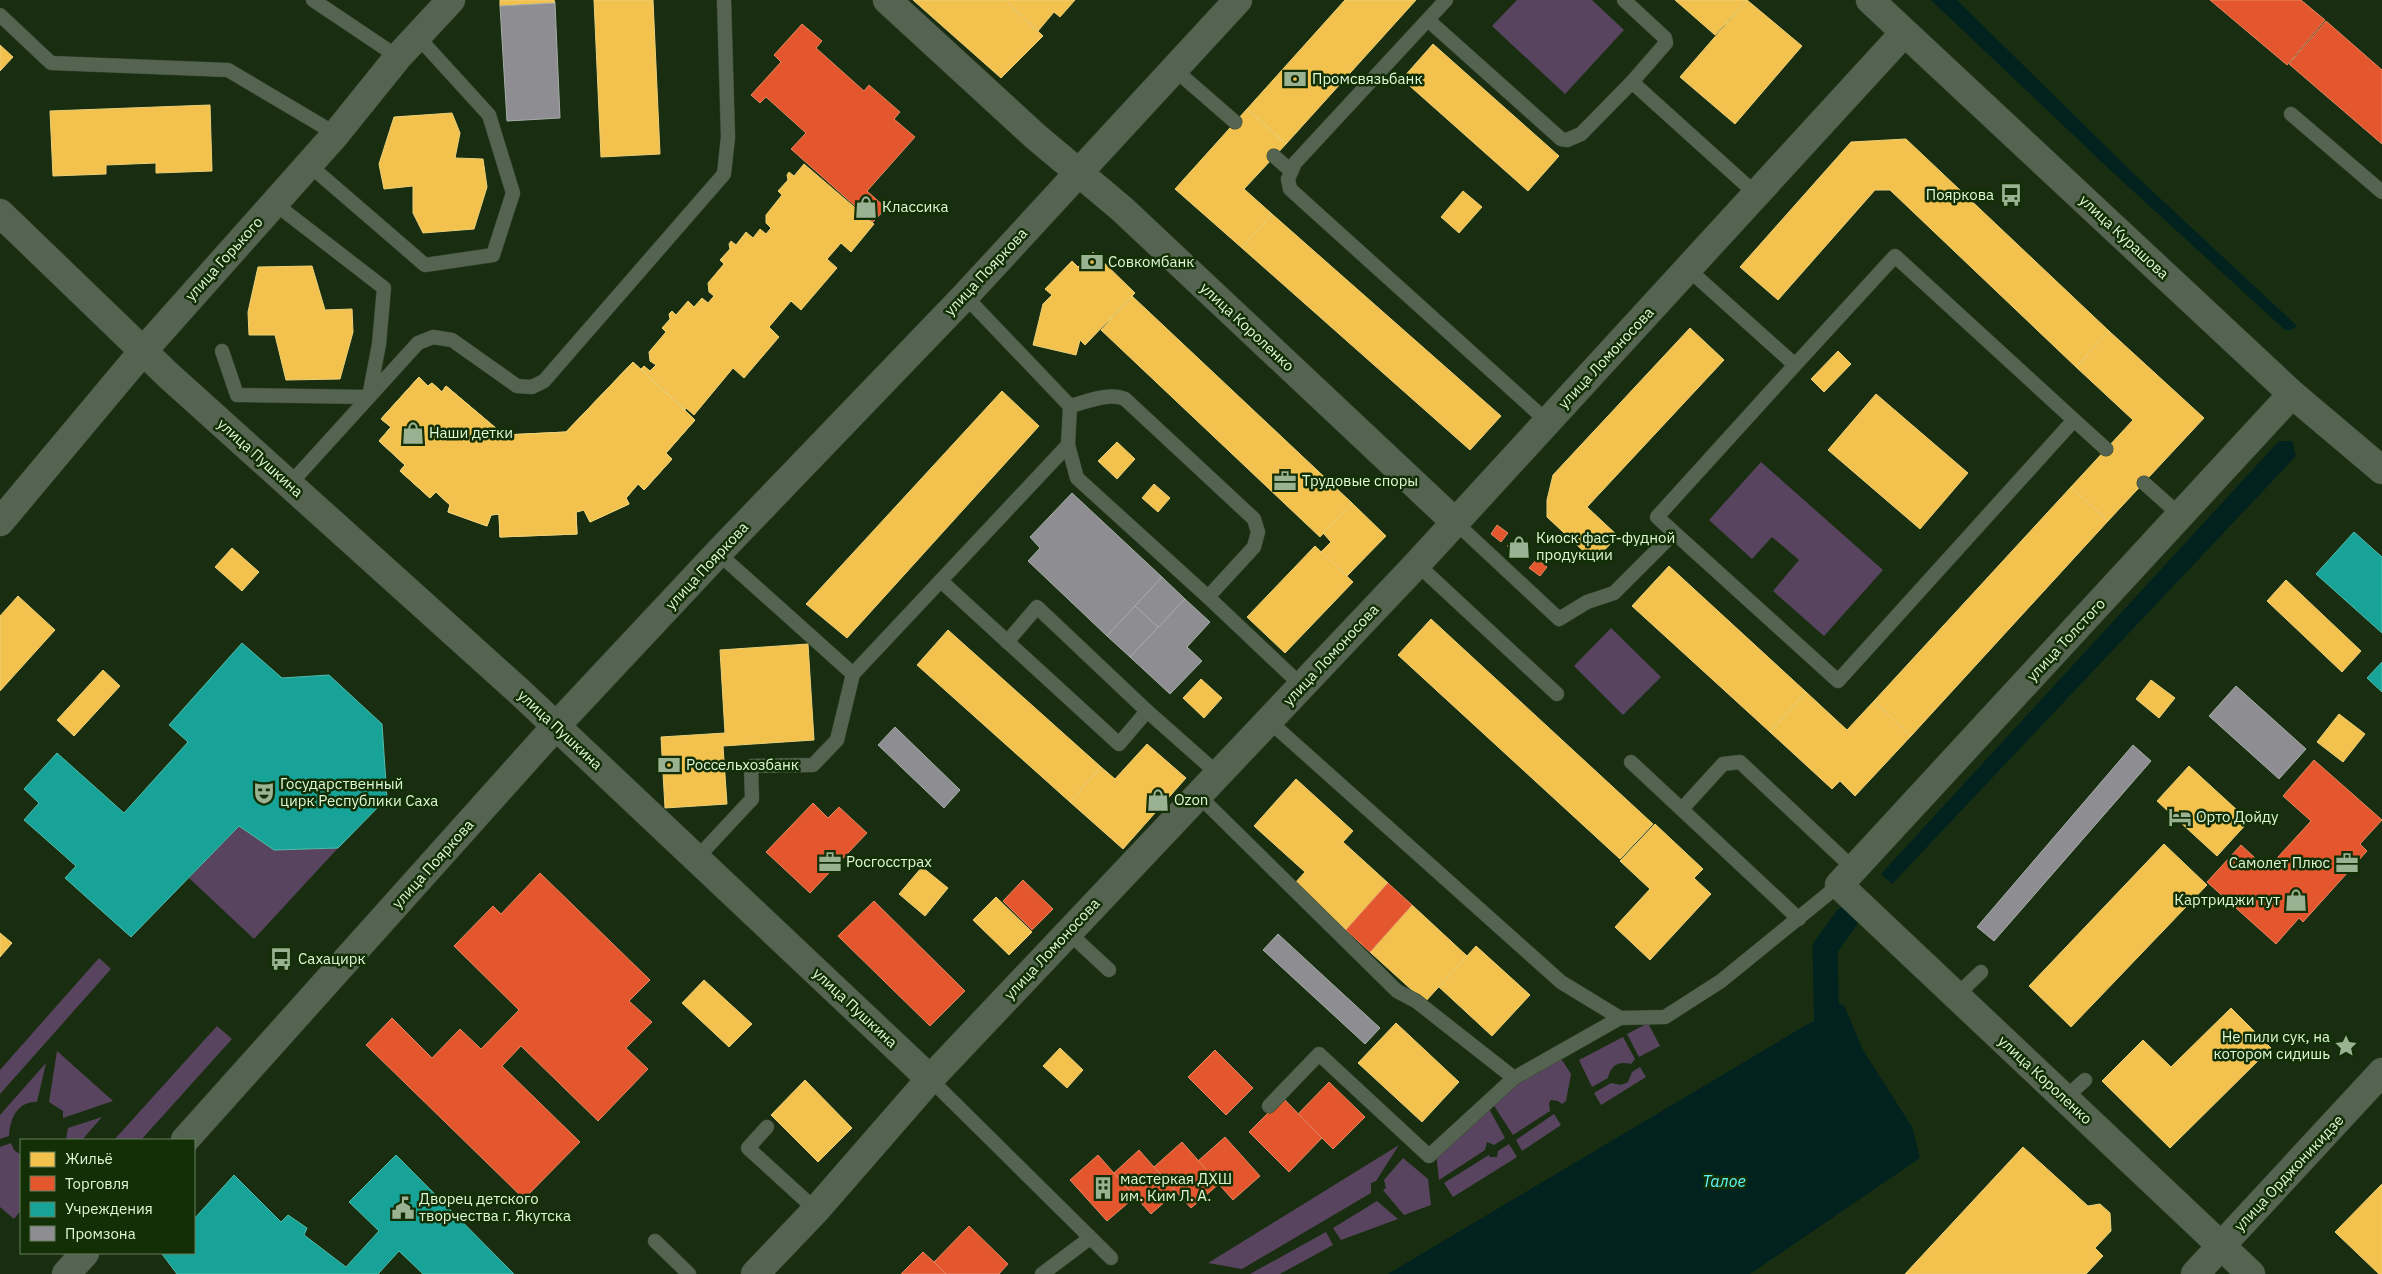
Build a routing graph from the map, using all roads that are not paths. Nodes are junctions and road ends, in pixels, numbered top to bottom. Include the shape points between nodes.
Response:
1 (313, 0) edge
2 (451, 0) edge
3 (724, 0) edge
4 (1238, 0) edge
5 (1446, 0) edge
6 (1624, 0) edge
7 (1870, 0) edge
8 (903, 7) edge
9 (0, 15) edge
10 (1428, 20) junction
11 (1904, 33) junction
12 (418, 37) junction
13 (398, 57) junction
14 (1174, 69) junction
15 (1632, 82) junction
16 (2291, 114) dead end
17 (1235, 122) dead end
18 (336, 134) junction
19 (1274, 156) dead end
20 (308, 164) junction
21 (1291, 171) junction
22 (1080, 172) junction
23 (2382, 192) edge
24 (1756, 194) junction
25 (274, 203) junction
26 (0, 214) edge
27 (1688, 269) junction
28 (965, 296) junction
29 (143, 350) junction
30 (222, 351) dead end
31 (1795, 365) junction
32 (2292, 394) junction
33 (369, 397) junction
34 (1070, 406) junction
35 (2074, 420) junction
36 (1548, 422) junction
37 (1068, 445) junction
38 (2106, 449) dead end
39 (2382, 470) edge
40 (2144, 483) dead end
41 (290, 485) junction
42 (2180, 516) junction
43 (0, 522) edge
44 (1455, 522) junction
45 (1674, 533) junction
46 (718, 553) junction
47 (1417, 564) junction
48 (942, 581) junction
49 (1208, 597) junction
50 (1007, 642) junction
51 (853, 674) junction
52 (1301, 685) junction
53 (1557, 694) dead end
54 (1147, 711) junction
55 (1269, 721) junction
56 (556, 726) junction
57 (1631, 762) dead end
58 (1217, 773) junction
59 (1198, 795) junction
60 (1682, 809) junction
61 (696, 859) junction
62 (1846, 877) junction
63 (1799, 919) junction
64 (1068, 932) junction
65 (1109, 970) dead end
66 (1981, 972) dead end
67 (1956, 996) junction
68 (1620, 1018) junction
69 (2382, 1072) edge
70 (1514, 1078) junction
71 (930, 1079) junction
72 (2085, 1080) dead end
73 (2065, 1098) junction
74 (1269, 1106) dead end
75 (767, 1127) dead end
76 (186, 1139) edge
77 (816, 1210) junction
78 (1090, 1238) junction
79 (655, 1241) dead end
80 (2222, 1246) junction
81 (84, 1254) edge
82 (1111, 1258) dead end
83 (66, 1274) edge
84 (689, 1274) edge
85 (755, 1274) edge
86 (1042, 1274) edge
87 (2196, 1274) edge
88 (2251, 1274) edge

1 - 13 lane
2 - 12 street, улица Горького
3 - 33 lane via 728,137 724,174 544,381 532,387 516,386 452,340 433,337 418,343
4 - 14 street, улица Пояркова
5 - 10 lane
6 - 15 lane via 1665,38 1666,43
7 - 11 street, улица Курашова
8 - 22 street, улица Короленко via 1035,136
9 - 18 lane via 51,63 228,70
10 - 15 lane via 1560,139 1567,140 1581,134
10 - 21 lane
11 - 24 street, улица Ломоносова
11 - 32 street, улица Курашова
12 - 13 street, улица Горького
12 - 20 lane via 490,115 513,193 493,255 426,265
13 - 18 street, улица Горького
14 - 17 lane
14 - 22 street, улица Пояркова
15 - 24 lane
16 - 23 lane
18 - 20 street, улица Горького
19 - 21 lane
20 - 25 street, улица Горького
21 - 36 lane via 1290,189
22 - 28 street, улица Пояркова
22 - 44 street, улица Короленко
24 - 27 street, улица Ломоносова
25 - 29 street, улица Горького
25 - 33 lane via 384,288 380,344
26 - 29 street, улица Пушкина
27 - 31 lane
27 - 36 street, улица Ломоносова
28 - 34 lane
28 - 46 street, улица Пояркова
29 - 41 street, улица Пушкина
29 - 43 street, улица Горького
30 - 33 lane via 237,394
31 - 35 lane via 1895,256
31 - 45 lane via 1657,517
32 - 39 street, улица Курашова
32 - 42 street, улица Толстого
33 - 41 lane
34 - 37 lane
34 - 49 lane via 1108,397 1124,399 1254,519 1258,532 1254,547
35 - 38 lane
35 - 45 lane via 1838,681
36 - 44 street, улица Ломоносова
37 - 48 lane
37 - 49 lane via 1077,478
40 - 42 lane
41 - 56 street, улица Пушкина
42 - 62 street, улица Толстого
44 - 45 lane, улица Короленко via 1559,619 1587,602 1614,593
44 - 47 street, улица Ломоносова
46 - 51 lane
46 - 56 street, улица Пояркова
47 - 52 street, улица Ломоносова
47 - 53 lane
48 - 50 lane
48 - 51 lane
49 - 52 lane
50 - 54 lane via 1119,744
50 - 54 lane via 1037,607
51 - 61 lane via 837,740 813,765 751,766 752,799
52 - 55 street, улица Ломоносова
54 - 58 lane
55 - 58 street, улица Ломоносова
55 - 68 lane via 1561,982
56 - 61 street, улица Пушкина
56 - 76 street, улица Пояркова
57 - 60 lane
58 - 59 street, улица Ломоносова
59 - 64 street, улица Ломоносова
59 - 70 lane via 1397,991 1416,1001
60 - 62 lane via 1723,764 1740,762
60 - 63 lane
61 - 71 street, улица Пушкина
62 - 63 lane
62 - 67 street, улица Короленко
63 - 68 lane via 1722,981 1665,1017
64 - 65 lane
64 - 71 street, улица Ломоносова
66 - 67 lane
67 - 73 street, улица Короленко
68 - 70 lane
69 - 80 street, улица Орджоникидзе
70 - 74 lane via 1429,1156 1319,1054
71 - 77 street, улица Ломоносова
71 - 78 lane, улица Пушкина
72 - 73 lane
73 - 80 street, улица Короленко
75 - 77 lane via 748,1148
77 - 85 street, улица Ломоносова
78 - 82 lane, улица Пушкина
78 - 86 lane
79 - 84 lane
80 - 87 street, улица Орджоникидзе
80 - 88 street, улица Короленко
81 - 83 street

